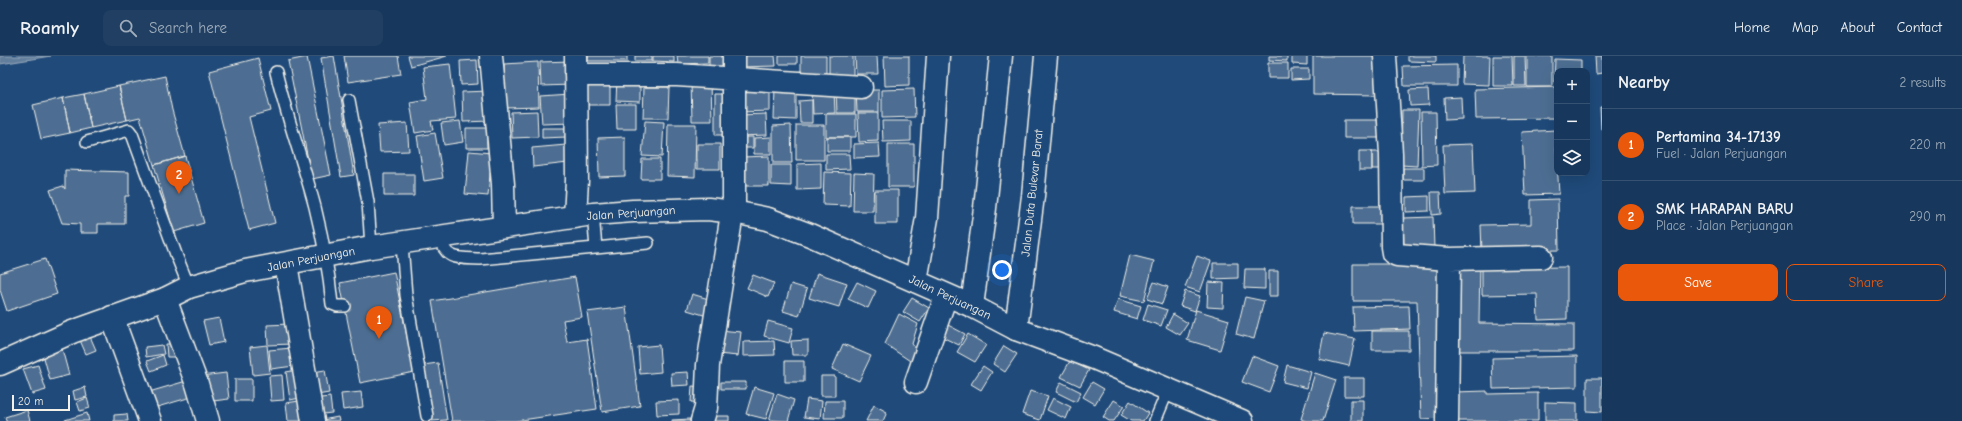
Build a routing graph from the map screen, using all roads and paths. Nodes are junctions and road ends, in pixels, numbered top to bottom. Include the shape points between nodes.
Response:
1 (491, 56) edge
2 (734, 56) edge
3 (938, 56) edge
4 (1002, 56) edge
5 (1046, 56) edge
6 (1385, 56) edge
7 (576, 66) edge
8 (276, 72) dead end
9 (734, 78) junction
10 (861, 87) dead end
11 (349, 100) dead end
12 (87, 142) dead end
13 (734, 212) junction
14 (587, 216) junction
15 (504, 227) junction
16 (440, 236) junction
17 (648, 243) dead end
18 (402, 244) junction
19 (371, 247) junction
20 (596, 248) junction
21 (324, 256) junction
22 (1541, 257) dead end
23 (1449, 259) junction
24 (286, 264) junction
25 (916, 281) junction
26 (190, 287) junction
27 (946, 296) junction
28 (165, 298) junction
29 (345, 306) dead end
30 (972, 306) junction
31 (112, 317) junction
32 (1016, 329) junction
33 (0, 364) edge
34 (916, 382) dead end
35 (1168, 390) junction
36 (427, 416) dead end
37 (150, 421) edge
38 (208, 421) edge
39 (313, 421) edge
40 (702, 421) edge
41 (1155, 421) edge
42 (1242, 421) edge
43 (1447, 421) edge

1 - 15 street via 503,184
2 - 9 street
3 - 25 street via 927,218
4 - 30 street
5 - 32 street, Jalan Duta Bulevar Barat via 1034,196
6 - 23 street via 1391,154 1393,253
7 - 9 street
7 - 14 street via 577,180
8 - 21 lane via 315,208
9 - 10 street
9 - 13 street
11 - 19 lane via 368,202
12 - 26 lane via 129,130 132,134
13 - 14 street, Jalan Perjuangan via 708,209
13 - 25 street, Jalan Perjuangan via 768,219
13 - 40 street via 708,365 706,408
14 - 15 street, Jalan Perjuangan
14 - 20 lane
15 - 16 street, Jalan Perjuangan
16 - 18 street, Jalan Perjuangan
16 - 20 lane via 444,250 448,254 467,258 480,259
17 - 20 lane
18 - 19 street, Jalan Perjuangan
18 - 36 lane via 402,295
19 - 21 street, Jalan Perjuangan
21 - 24 street, Jalan Perjuangan
21 - 29 lane via 332,304
22 - 23 street
23 - 43 street
24 - 26 street, Jalan Perjuangan via 245,271
24 - 39 street
25 - 27 street, Jalan Perjuangan
26 - 28 street, Jalan Perjuangan
27 - 30 street, Jalan Perjuangan
27 - 34 street
28 - 31 street, Jalan Perjuangan
28 - 38 street
30 - 32 street, Jalan Perjuangan
31 - 33 street, Jalan Perjuangan
31 - 37 street
32 - 35 street, Jalan Perjuangan via 1094,358
35 - 41 lane
35 - 42 street, Jalan Perjuangan

